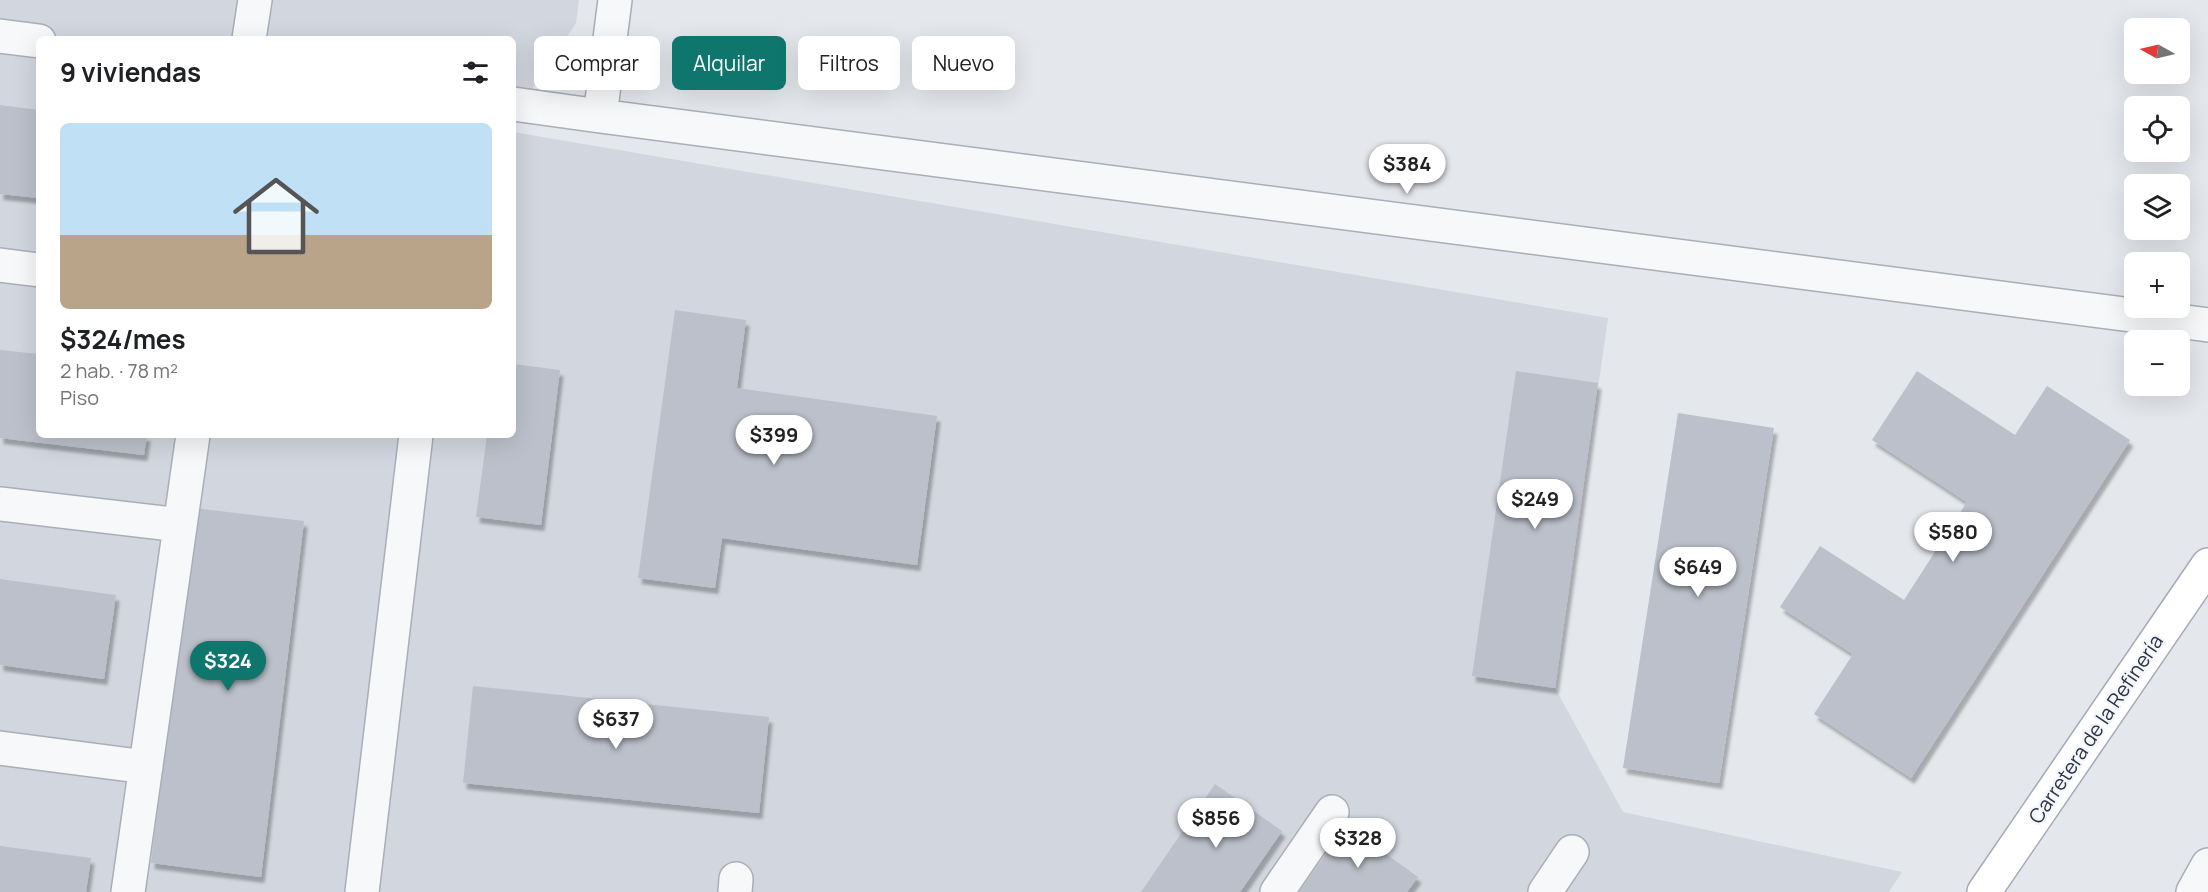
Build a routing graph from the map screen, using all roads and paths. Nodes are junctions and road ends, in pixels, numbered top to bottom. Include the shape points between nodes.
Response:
1 (255, 0) edge
2 (615, 0) edge
3 (0, 36) edge
4 (249, 36) edge
5 (36, 41) edge
6 (516, 104) edge
7 (600, 116) junction
8 (0, 265) edge
9 (36, 270) edge
10 (2208, 325) edge
11 (193, 438) edge
12 (416, 438) edge
13 (0, 504) edge
14 (180, 525) junction
15 (2208, 566) edge
16 (0, 748) edge
17 (146, 767) junction
18 (1332, 812) dead end
19 (1572, 852) dead end
20 (2208, 865) edge
21 (128, 892) edge
22 (362, 892) edge
23 (1277, 892) edge
24 (1545, 892) edge
25 (1984, 892) edge
26 (2193, 892) edge

1 - 4 street
2 - 7 street
3 - 5 street
6 - 7 street
7 - 10 street
8 - 9 street
11 - 14 street
12 - 22 street
13 - 14 street
14 - 17 street
15 - 25 main road, Carretera de la Refinería
16 - 17 street
17 - 21 street
18 - 23 street
19 - 24 street
20 - 26 street

